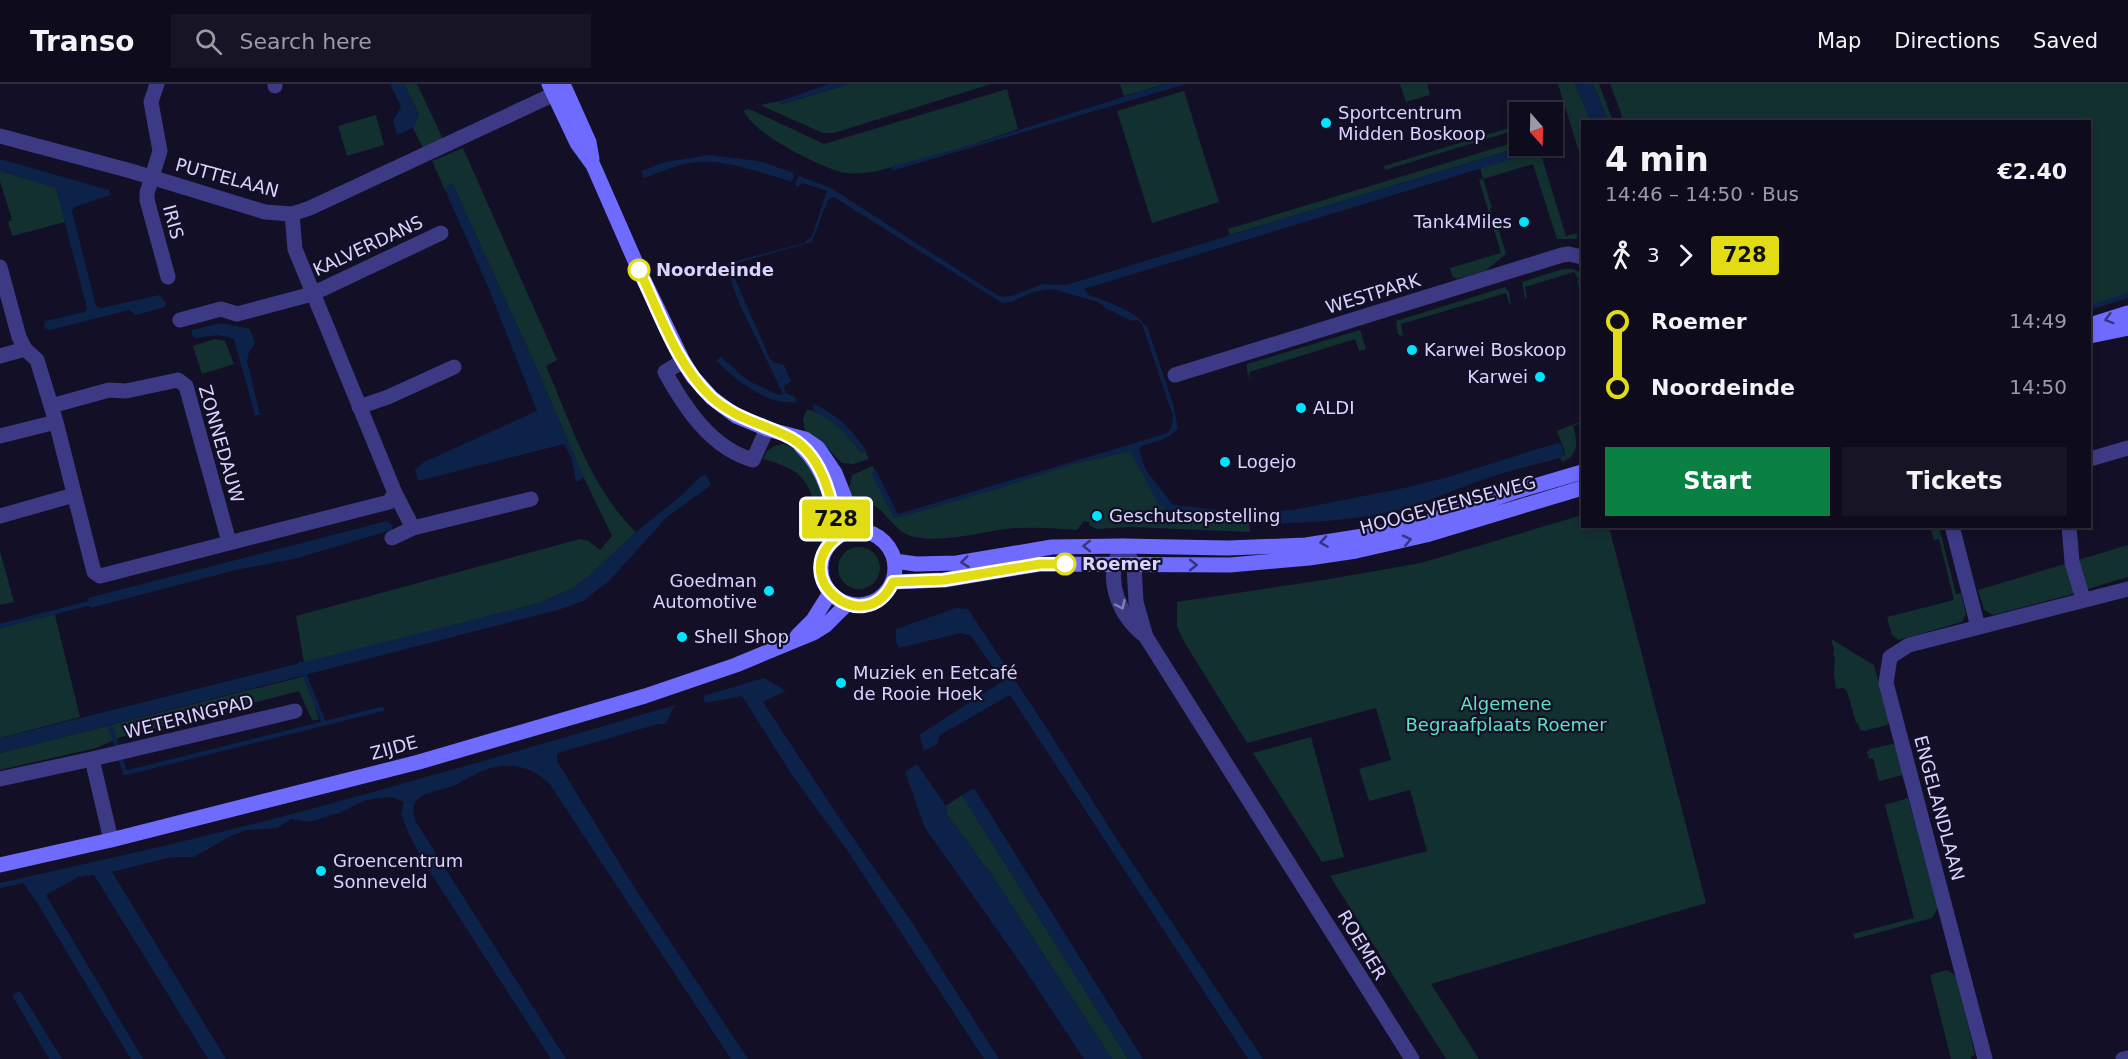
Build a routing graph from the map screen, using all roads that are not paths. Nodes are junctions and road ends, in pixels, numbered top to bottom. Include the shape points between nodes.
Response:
1 (157, 84) edge
2 (558, 88) edge
3 (0, 136) edge
4 (152, 178) junction
5 (292, 214) junction
6 (441, 233) dead end
7 (1581, 257) edge
8 (0, 267) edge
9 (168, 277) dead end
10 (312, 294) junction
11 (2128, 314) edge
12 (180, 321) dead end
13 (2091, 325) edge
14 (2128, 328) edge
15 (2091, 336) edge
16 (25, 349) junction
17 (0, 356) edge
18 (683, 361) junction
19 (454, 367) dead end
20 (1175, 375) dead end
21 (51, 406) junction
22 (360, 407) junction
23 (56, 422) junction
24 (767, 429) junction
25 (787, 435) junction
26 (0, 436) edge
27 (2128, 448) edge
28 (2091, 459) edge
29 (1581, 472) edge
30 (1581, 488) edge
31 (395, 493) junction
32 (74, 495) junction
33 (531, 499) dead end
34 (0, 516) edge
35 (413, 528) junction
36 (1953, 528) edge
37 (2069, 528) edge
38 (858, 531) junction
39 (839, 536) junction
40 (392, 538) dead end
41 (229, 542) junction
42 (1123, 546) junction
43 (895, 561) junction
44 (1114, 564) junction
45 (1134, 565) junction
46 (893, 582) junction
47 (2128, 590) edge
48 (830, 593) junction
49 (2083, 600) junction
50 (847, 604) junction
51 (1978, 627) junction
52 (1146, 637) junction
53 (790, 643) junction
54 (295, 711) dead end
55 (92, 759) junction
56 (0, 779) edge
57 (111, 840) junction
58 (0, 865) edge
59 (2128, 1058) edge
60 (1412, 1059) edge
61 (1985, 1059) edge
62 (2123, 1059) edge

1 - 4 street, IRIS via 151,102 160,151
2 - 5 street, PUTTELAAN
2 - 18 main road via 589,142 593,165
3 - 4 street, PUTTELAAN
4 - 5 street, PUTTELAAN via 265,212
4 - 9 street, IRIS via 147,200
5 - 10 street, KALVERDANS via 295,249
6 - 10 street, KALVERDANS
7 - 20 street, WESTPARK via 1562,255
8 - 16 street
10 - 12 street, KALVERDANS via 237,314 221,309
10 - 22 street, KALVERDANS
11 -> 13 main road
14 - 15 main road
16 - 17 street
16 - 21 street via 37,360
18 - 24 main road via 712,398 736,416
18 - 24 street via 665,372 694,418 718,442 753,460
19 - 22 street
21 - 23 street
21 - 41 street, ZONNEDAUW via 109,390 182,382
22 - 31 street, KALVERDANS
23 - 26 street
23 - 32 street
24 - 25 main road
25 - 38 main road via 805,439 818,448 835,472
25 - 39 main road via 813,458 824,476
27 - 28 street
29 -> 42 main road, HOOGEVEENSEWEG via 1376,534 1250,547
45 -> 30 main road, HOOGEVEENSEWEG via 1230,565 1356,551 1426,535
31 - 35 street, KALVERDANS
31 - 41 street via 389,502
32 - 34 street
32 - 41 street via 94,572 100,576
33 - 35 street
35 - 40 street
36 - 51 street
37 - 49 street via 2072,562
38 - 39 main road
38 - 43 main road via 882,539
39 - 48 main road via 829,544 821,562 821,575
42 -> 43 main road, HOOGEVEENSEWEG via 1052,547 957,563
42 - 44 street
42 - 45 street, ROEMER
43 - 46 main road
44 - 45 main road, HOOGEVEENSEWEG
44 - 46 main road, HOOGEVEENSEWEG via 1040,564 944,580
44 -> 52 street, ROEMER via 1113,584 1119,604 1133,627
45 - 52 street, ROEMER via 1136,602
46 - 50 main road via 886,594 874,602 861,606
47 - 49 street, ENGELANDLAAN
48 - 50 main road
48 - 53 main road, ZIJDE via 813,620
49 - 51 street, ENGELANDLAAN
50 - 53 main road, ZIJDE via 826,625
51 - 61 street, ENGELANDLAAN via 1909,645 1890,657 1886,683
52 - 60 street, ROEMER
53 - 57 main road, ZIJDE via 679,685 495,740
54 - 55 street, WETERINGPAD
55 - 56 street, WETERINGPAD
55 - 57 street
57 - 58 main road, ZIJDE
59 - 62 street

